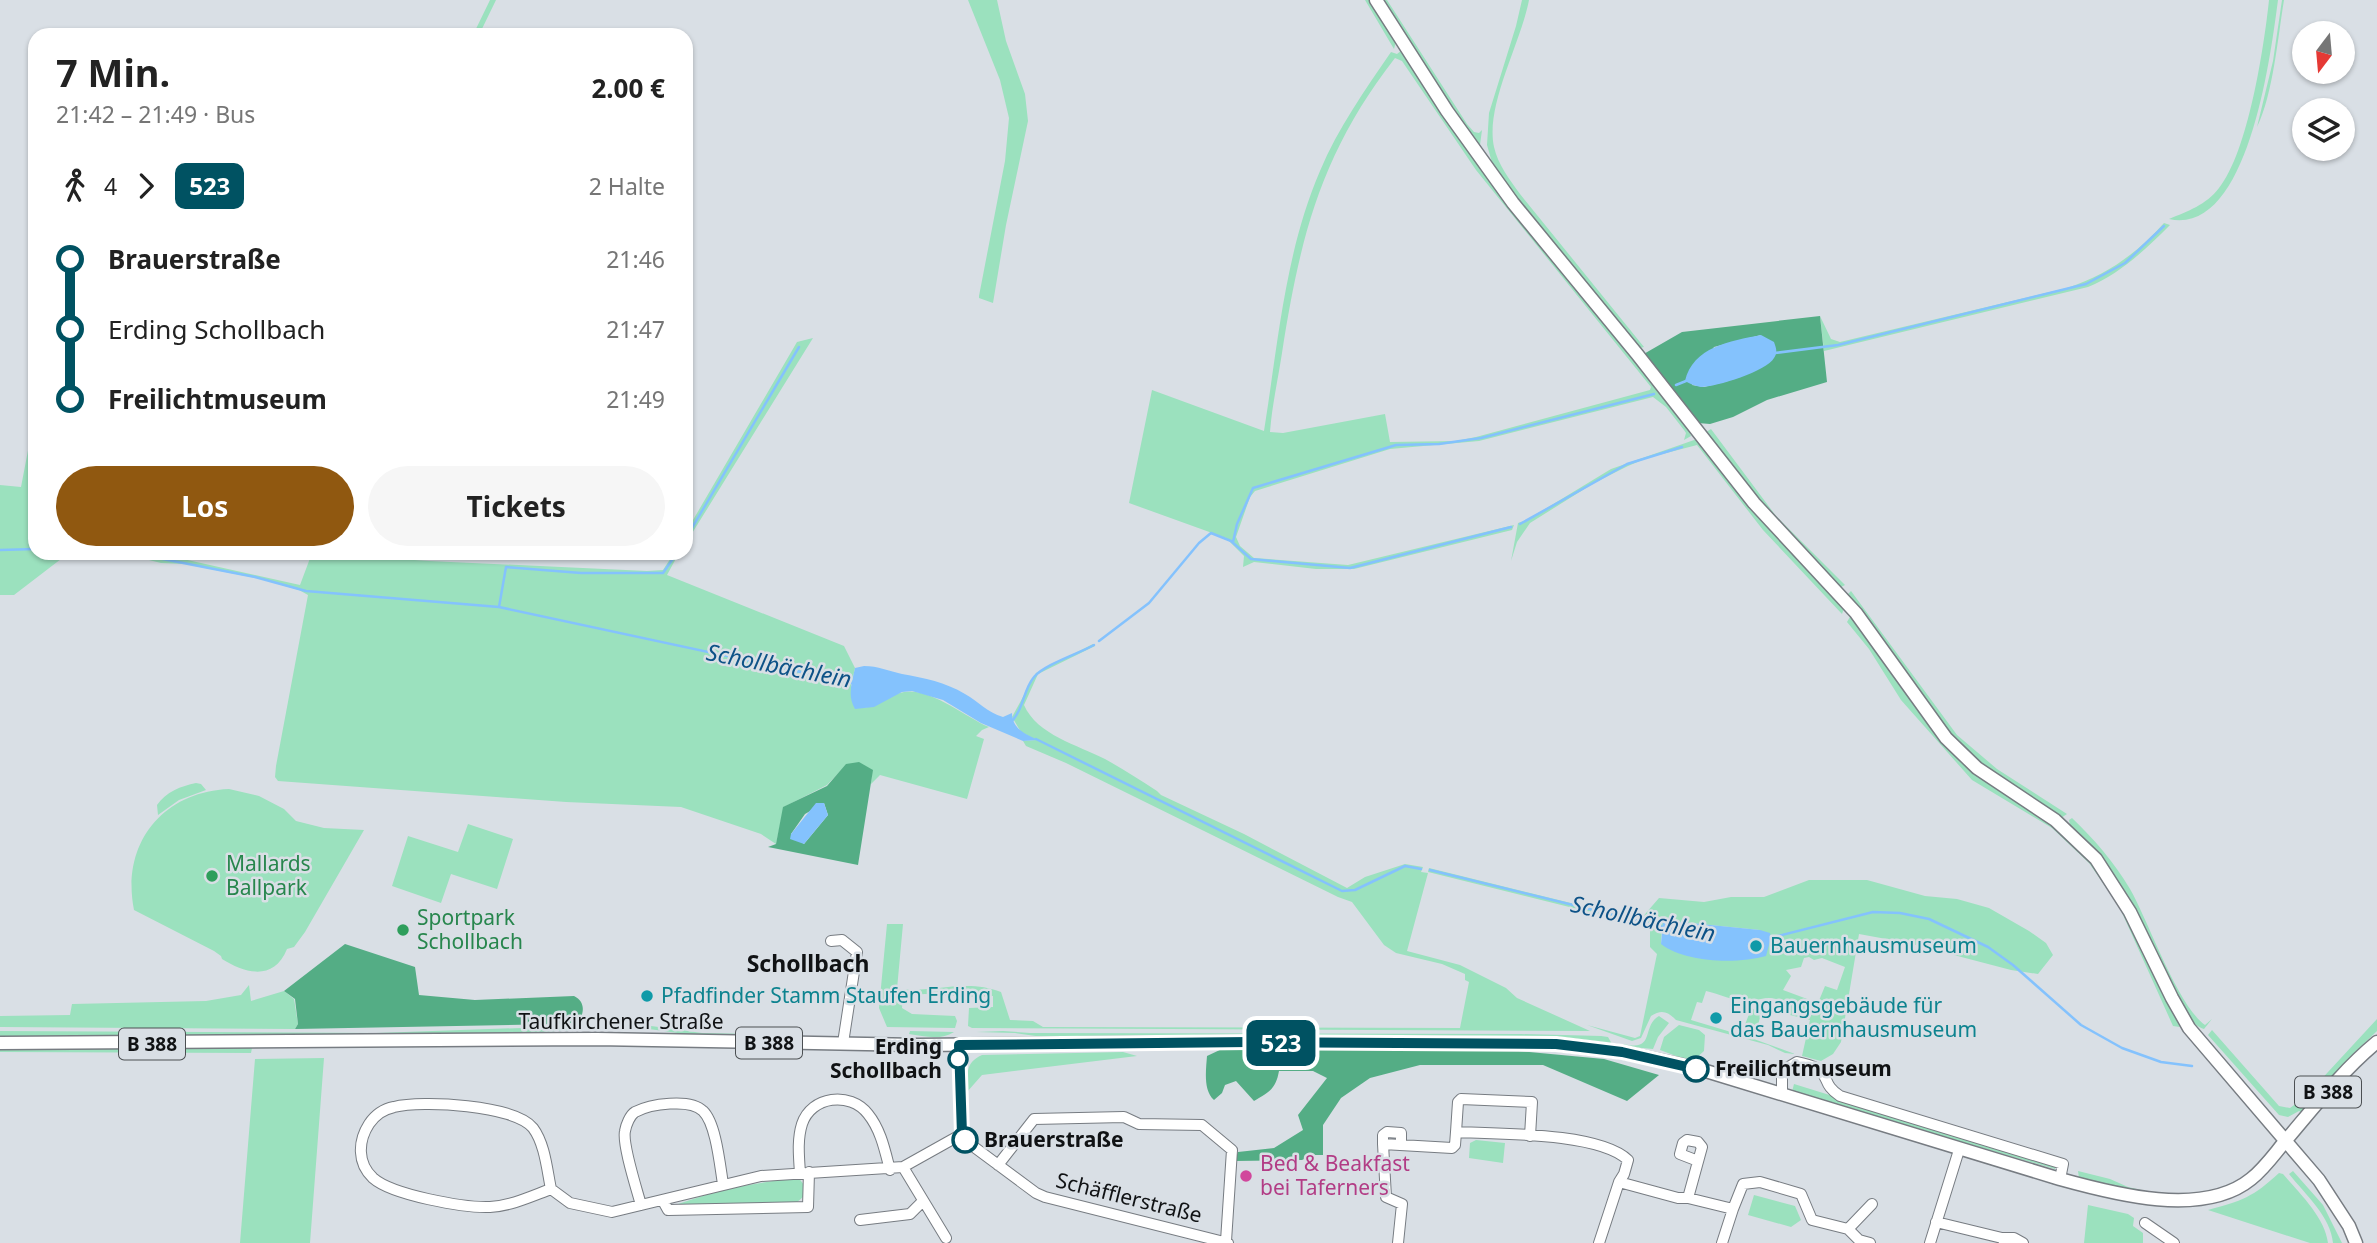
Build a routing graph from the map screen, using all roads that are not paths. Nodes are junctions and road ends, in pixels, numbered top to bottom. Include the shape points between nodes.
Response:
1 (1376, 0) edge
2 (831, 941) dead end
3 (2377, 1042) edge
4 (0, 1043) edge
5 (843, 1043) junction
6 (959, 1045) junction
7 (1782, 1094) junction
8 (1456, 1132) junction
9 (962, 1134) junction
10 (1530, 1136) junction
11 (2285, 1141) junction
12 (1959, 1150) junction
13 (1699, 1161) dead end
14 (998, 1165) junction
15 (903, 1167) junction
16 (890, 1170) junction
17 (804, 1173) junction
18 (2060, 1179) junction
19 (1619, 1182) junction
20 (723, 1184) junction
21 (551, 1189) junction
22 (1688, 1198) junction
23 (663, 1201) junction
24 (922, 1202) junction
25 (1872, 1204) dead end
26 (641, 1205) junction
27 (1733, 1209) junction
28 (860, 1220) dead end
29 (1936, 1222) junction
30 (2145, 1223) dead end
31 (1848, 1229) junction
32 (946, 1237) dead end
33 (2004, 1241) edge
34 (1227, 1242) edge
35 (1398, 1243) edge
36 (1599, 1243) edge
37 (1722, 1243) edge
38 (1870, 1243) edge
39 (1930, 1243) edge
40 (2023, 1243) edge
41 (2175, 1243) edge
42 (2356, 1243) edge

1 - 11 main road via 1513,203 1754,503 1869,629 1946,738 1977,768 2055,820 2096,859 2130,912 2189,1028
2 - 5 street via 842,940 857,952
3 - 11 main road, B 388
4 - 5 main road, Taufkirchener Straße / B 388
5 - 6 main road, Taufkirchener Straße / B 388
6 - 7 main road, Taufkirchener Straße / B 388 via 1556,1044 1659,1060
6 - 9 street
7 - 12 main road, Taufkirchener Straße / B 388
7 - 18 street via 1782,1071 1797,1062 1817,1068 1830,1090 1840,1096 2063,1164
8 - 10 street
8 - 10 street via 1461,1099 1532,1102
8 - 35 street via 1452,1148 1383,1144 1386,1197 1402,1204
9 - 14 street, Schäfflerstraße
9 - 15 street
10 - 19 street via 1571,1139 1620,1153 1628,1160
11 - 18 main road, Taufkirchener Straße / B 388 via 2250,1180 2199,1198 2136,1197
11 - 42 main road via 2335,1202
12 - 18 main road, Taufkirchener Straße / B 388
12 - 29 street
13 - 22 street
14 - 34 street, Schäfflerstraße via 1045,1197
14 - 34 street via 1034,1119 1124,1117 1139,1124 1202,1125 1232,1150
15 - 16 street
15 - 24 street
16 - 17 street
16 - 17 street via 870,1116 835,1098 814,1107 803,1121 799,1138
17 - 20 street
17 - 23 street via 808,1208 668,1210
19 - 22 street
19 - 36 street
20 - 23 street
20 - 26 street via 704,1111 678,1102 636,1112 624,1135
21 - 21 street via 536,1133 527,1122 508,1114 449,1104 392,1107 371,1121 361,1145 362,1162 373,1178 420,1198 491,1207
21 - 26 street via 570,1203 593,1210 612,1212
22 - 27 street
23 - 26 street
24 - 28 street via 910,1214
24 - 32 street
25 - 31 street
27 - 31 street via 1743,1184 1760,1182 1801,1194 1812,1220
27 - 37 street
29 - 33 street
29 - 39 street
30 - 41 street
31 - 38 street
33 - 40 street

